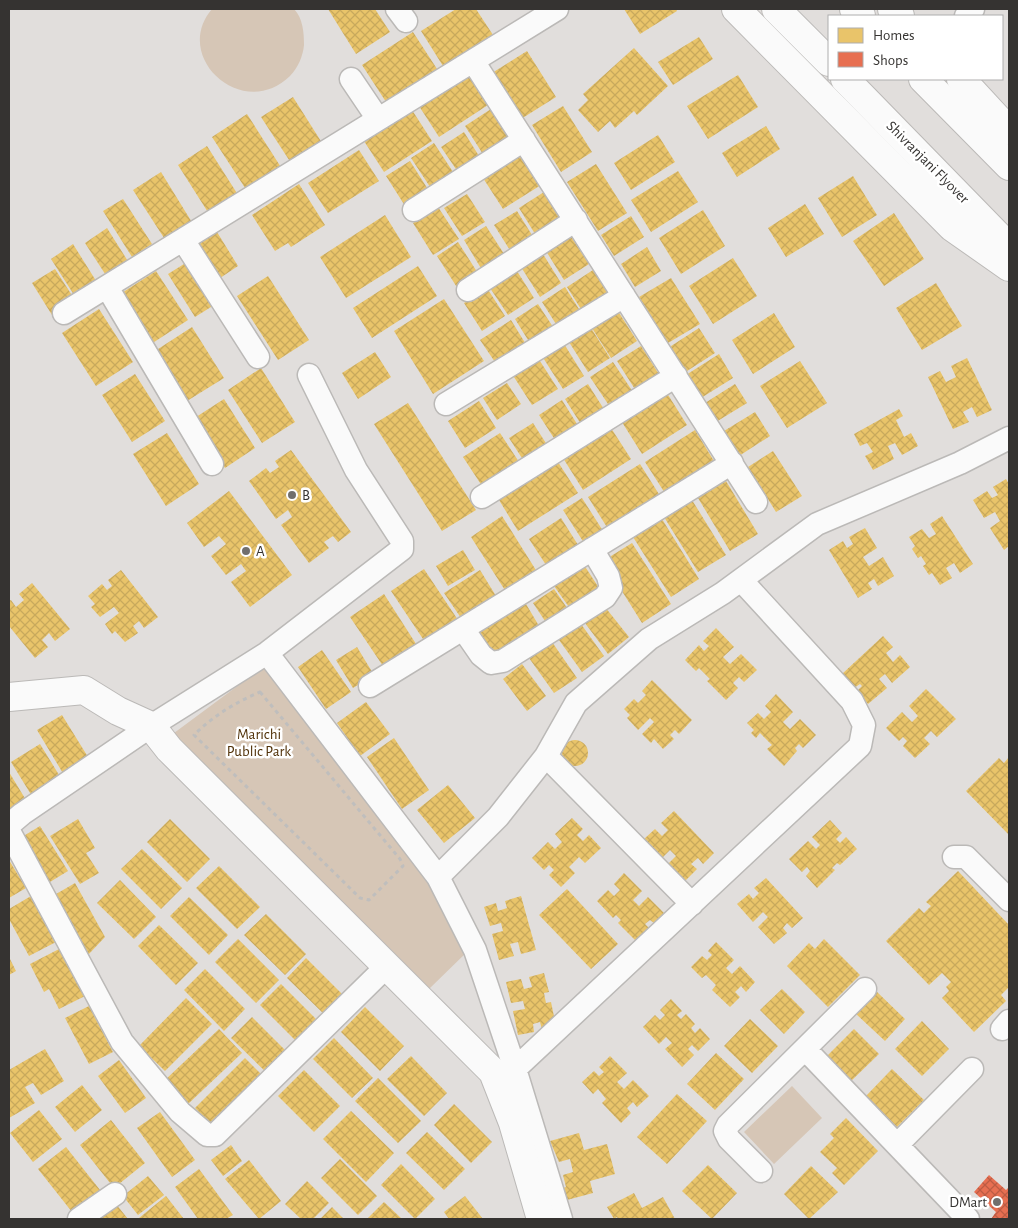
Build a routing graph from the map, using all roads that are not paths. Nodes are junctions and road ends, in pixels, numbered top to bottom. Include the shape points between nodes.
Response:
1 (558, 9) edge
2 (736, 9) edge
3 (776, 9) edge
4 (473, 61) junction
5 (828, 61) edge
6 (352, 80) dead end
7 (846, 80) edge
8 (924, 80) edge
9 (962, 80) edge
10 (378, 119) junction
11 (1009, 131) edge
12 (524, 140) junction
13 (1009, 166) edge
14 (414, 210) dead end
15 (576, 220) junction
16 (183, 240) junction
17 (1009, 247) edge
18 (1009, 267) edge
19 (107, 287) junction
20 (468, 290) dead end
21 (624, 296) junction
22 (64, 313) dead end
23 (258, 357) dead end
24 (309, 375) dead end
25 (676, 376) junction
26 (446, 404) dead end
27 (1009, 438) edge
28 (732, 463) junction
29 (212, 464) dead end
30 (482, 497) dead end
31 (756, 502) dead end
32 (592, 549) junction
33 (741, 580) junction
34 (463, 629) junction
35 (267, 653) junction
36 (370, 686) dead end
37 (9, 697) edge
38 (151, 726) junction
39 (546, 756) junction
40 (954, 858) dead end
41 (438, 877) junction
42 (1009, 900) edge
43 (692, 904) junction
44 (387, 966) junction
45 (865, 989) dead end
46 (806, 1050) junction
47 (515, 1069) junction
48 (972, 1070) dead end
49 (898, 1144) junction
50 (761, 1171) dead end
51 (114, 1194) dead end
52 (79, 1219) edge
53 (541, 1219) edge
54 (560, 1219) edge
55 (968, 1219) edge

1 - 4 street
2 - 18 main road via 952,227
3 - 5 main road
4 - 10 street
4 - 12 street
6 - 10 street
7 - 17 main road, Shivranjani Flyover
8 - 13 main road
9 - 11 main road
10 - 16 street
12 - 14 street
12 - 15 street
15 - 20 street
15 - 21 street
16 - 19 street
16 - 23 street
19 - 22 street
19 - 29 street
21 - 25 street
21 - 26 street
24 - 35 street via 349,474 402,541 402,549 331,593
25 - 28 street
25 - 30 street
27 - 33 street via 960,463 817,524
28 - 31 street
28 - 32 street
32 - 34 street
32 - 34 street via 608,576 611,588 605,597 503,661 491,663 481,655
33 - 39 street via 649,639 576,703
33 - 43 street via 852,701 864,725 860,746
34 - 36 street
35 - 38 street
35 - 41 street
37 - 38 main road via 84,690
38 - 44 main road via 169,749
38 - 44 street via 22,814 10,825 10,833 122,1042 180,1112 206,1135 215,1134
39 - 41 street via 498,817
39 - 43 street
40 - 42 street via 966,857
41 - 47 street via 475,950
43 - 47 street
44 - 53 main road via 493,1072 513,1123
45 - 46 street
46 - 49 street
46 - 50 street via 753,1099 725,1132
47 - 54 street
48 - 49 street
49 - 55 street
51 - 52 street

